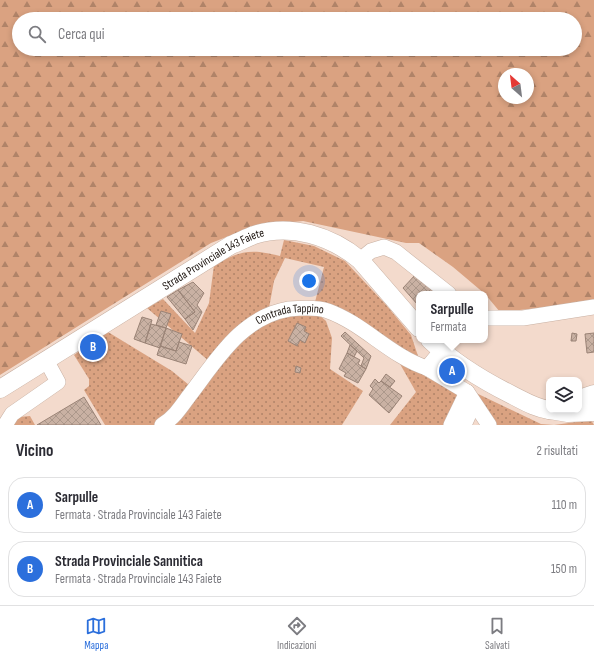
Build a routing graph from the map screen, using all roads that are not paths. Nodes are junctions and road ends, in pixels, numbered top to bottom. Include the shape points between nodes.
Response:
1 (360, 260) junction
2 (445, 291) edge
3 (594, 307) edge
4 (488, 318) edge
5 (416, 325) edge
6 (436, 345) edge
7 (46, 360) junction
8 (427, 368) junction
9 (0, 389) edge
10 (594, 394) edge
11 (582, 397) edge
12 (470, 398) junction
13 (546, 400) edge
14 (523, 401) junction
15 (546, 409) edge
16 (582, 412) edge
17 (594, 412) edge
18 (5, 425) edge
19 (162, 425) edge
20 (451, 425) edge
21 (464, 425) edge
22 (489, 425) edge

1 - 2 street via 371,251 384,247 396,252
1 - 5 main road, Strada Provinciale 143 Faiete
1 - 7 main road, Strada Provinciale 143 Faiete via 329,240 310,234 274,231 254,235 231,245
3 - 4 street via 523,318
6 - 8 street
6 - 14 main road via 459,366
7 - 9 main road, Strada Provinciale 143 Faiete
7 - 18 street via 58,382 12,414
8 - 12 street, Contrada Tappino
8 - 19 street, Contrada Tappino via 412,363 327,310 298,308 276,311 255,321 238,334 176,413
10 - 11 main road
12 - 20 street
12 - 21 street
12 - 22 street
13 - 14 main road
14 - 15 main road
16 - 17 main road

